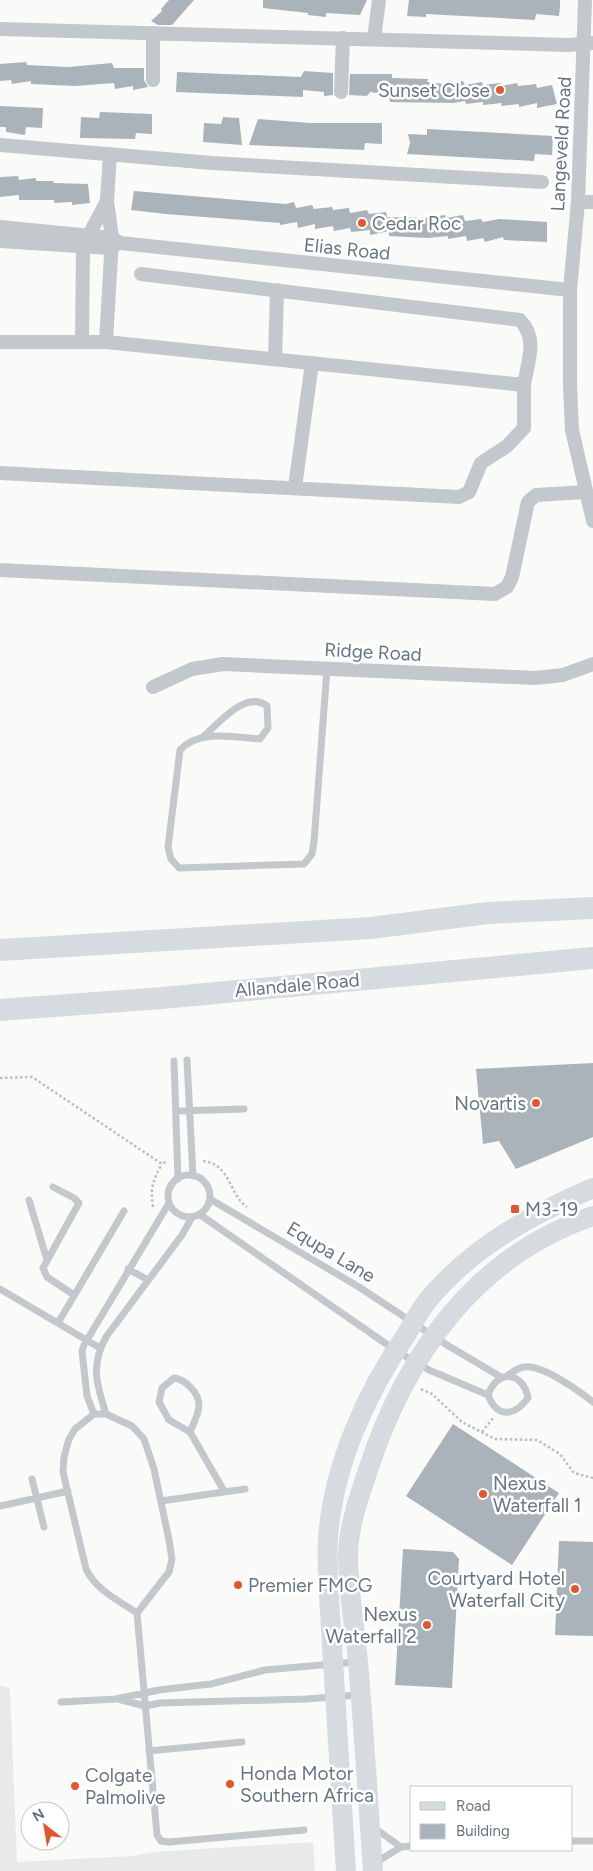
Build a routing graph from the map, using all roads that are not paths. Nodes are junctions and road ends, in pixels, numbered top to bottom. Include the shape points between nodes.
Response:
1 (380, 0) edge
2 (585, 0) edge
3 (0, 29) edge
4 (153, 33) junction
5 (343, 38) junction
6 (374, 39) junction
7 (588, 43) edge
8 (153, 80) dead end
9 (341, 92) dead end
10 (0, 144) edge
11 (110, 154) junction
12 (542, 182) dead end
13 (107, 201) junction
14 (578, 202) junction
15 (593, 202) edge
16 (0, 227) edge
17 (0, 241) edge
18 (86, 241) junction
19 (114, 243) junction
20 (141, 274) dead end
21 (277, 290) junction
22 (570, 290) junction
23 (0, 342) edge
24 (82, 342) junction
25 (106, 342) junction
26 (274, 359) junction
27 (312, 363) junction
28 (524, 385) junction
29 (0, 473) edge
30 (295, 488) junction
31 (585, 492) junction
32 (593, 521) edge
33 (0, 570) edge
34 (593, 664) edge
35 (327, 669) junction
36 (153, 687) dead end
37 (204, 736) junction
38 (591, 906) edge
39 (0, 950) edge
40 (593, 958) edge
41 (0, 1010) edge
42 (187, 1060) dead end
43 (174, 1061) dead end
44 (244, 1109) dead end
45 (190, 1110) junction
46 (176, 1111) junction
47 (194, 1176) junction
48 (178, 1179) junction
49 (53, 1187) dead end
50 (593, 1188) edge
51 (210, 1199) junction
52 (29, 1200) dead end
53 (169, 1203) junction
54 (124, 1211) dead end
55 (196, 1216) junction
56 (593, 1216) edge
57 (47, 1260) junction
58 (128, 1269) junction
59 (148, 1280) junction
60 (0, 1289) edge
61 (74, 1295) junction
62 (414, 1322) junction
63 (58, 1323) junction
64 (434, 1336) junction
65 (86, 1340) junction
66 (100, 1348) junction
67 (394, 1350) junction
68 (416, 1363) junction
69 (504, 1377) junction
70 (488, 1395) junction
71 (593, 1402) edge
72 (94, 1414) junction
73 (106, 1414) junction
74 (190, 1432) junction
75 (32, 1479) dead end
76 (245, 1489) dead end
77 (68, 1491) junction
78 (224, 1491) junction
79 (36, 1498) junction
80 (161, 1501) junction
81 (0, 1506) edge
82 (44, 1527) dead end
83 (137, 1613) junction
84 (358, 1662) junction
85 (333, 1663) junction
86 (144, 1693) junction
87 (361, 1695) junction
88 (335, 1696) junction
89 (116, 1699) junction
90 (61, 1702) dead end
91 (145, 1706) junction
92 (242, 1742) dead end
93 (149, 1751) junction
94 (370, 1825) junction
95 (304, 1830) dead end
96 (573, 1841) edge
97 (593, 1841) edge
98 (401, 1846) junction
99 (410, 1846) edge
100 (373, 1868) edge
101 (346, 1871) edge

1 - 6 street
2 - 7 street, Langeveld Road
3 - 4 street
4 - 5 street
4 - 8 street
5 - 6 street
5 - 9 street
6 - 7 street
7 - 14 street, Langeveld Road
10 - 11 street
11 - 12 street
11 - 13 street
13 - 18 street
13 - 19 street
14 - 15 street
14 - 22 street, Langeveld Road
16 - 18 street, Elias Road
17 - 18 street, Elias Road
18 - 19 street, Elias Road
18 - 24 street
19 - 22 street, Elias Road
19 - 25 street
20 - 21 street
21 - 26 street
21 - 28 street via 520,320 531,338
22 - 31 street, Langeveld Road via 572,430
23 - 24 street
24 - 25 street
25 - 26 street
26 - 27 street
27 - 28 street
27 - 30 street
28 - 30 street via 524,428 507,446 482,463 469,492 459,497
29 - 30 street
31 - 32 street, Langeveld Road
31 - 33 street via 536,495 528,502 512,577 507,587 495,594
34 - 35 street, Ridge Road via 563,675 535,678
35 - 36 street, Ridge Road via 223,664 192,669
35 - 37 lane via 314,842 312,854 304,864 179,868 171,859 168,847 180,750 188,741
37 - 37 lane via 228,714 250,700 267,706 268,728 260,738
38 - 39 main road via 488,913 371,928
40 - 41 main road, Allandale Road
42 - 45 lane
43 - 46 lane
44 - 45 lane
45 - 46 lane
45 - 47 lane
46 - 48 lane
47 - 48 lane
47 - 51 lane via 203,1180
48 - 53 lane via 169,1189
49 - 57 lane via 79,1203
50 - 62 street via 546,1208 498,1237 428,1300
51 - 55 lane via 206,1208
51 - 62 lane, Equpa Lane
52 - 57 lane
53 - 55 lane via 178,1214
53 - 58 lane
54 - 61 lane
55 - 59 lane
55 - 67 lane
56 - 64 street via 533,1242 500,1264 464,1297
57 - 61 lane via 43,1268 46,1277
58 - 59 lane
58 - 65 lane
59 - 66 lane
60 - 63 lane
61 - 63 lane
62 - 64 lane, Equpa Lane
62 - 67 street
63 - 65 lane
64 - 68 street
64 - 69 lane, Equpa Lane
65 - 66 lane
65 - 72 lane via 82,1352 87,1396
66 - 73 lane via 97,1381
67 - 68 lane
67 - 85 street via 347,1450 334,1501 328,1537
68 - 70 lane
68 - 84 street via 380,1436 352,1524 348,1555
69 - 70 lane via 491,1386
69 - 70 lane via 517,1379 526,1388 528,1398 520,1409 509,1413 499,1411 491,1404
69 - 71 lane via 518,1368 532,1367 572,1386
72 - 73 lane
72 - 77 lane via 74,1429 69,1439 63,1472
73 - 80 lane via 132,1426 144,1440
74 - 74 lane via 199,1406 197,1399 187,1383 174,1378 162,1388 159,1402 168,1420
74 - 78 lane
75 - 79 lane
76 - 78 lane
77 - 79 lane
77 - 83 lane via 91,1579
78 - 80 lane
79 - 81 lane
79 - 82 lane
80 - 83 lane via 172,1559 170,1572
83 - 86 lane
84 - 85 lane
84 - 87 street
85 - 86 lane via 265,1670 211,1684
85 - 88 street
86 - 89 lane
86 - 91 lane
87 - 88 lane
87 - 94 street
88 - 91 lane
88 - 101 street
89 - 90 lane
89 - 91 lane
91 - 93 lane
92 - 93 lane
93 - 95 lane via 157,1835 161,1841
94 - 98 lane
94 - 100 street
96 - 97 lane
98 - 99 lane
98 - 100 lane

